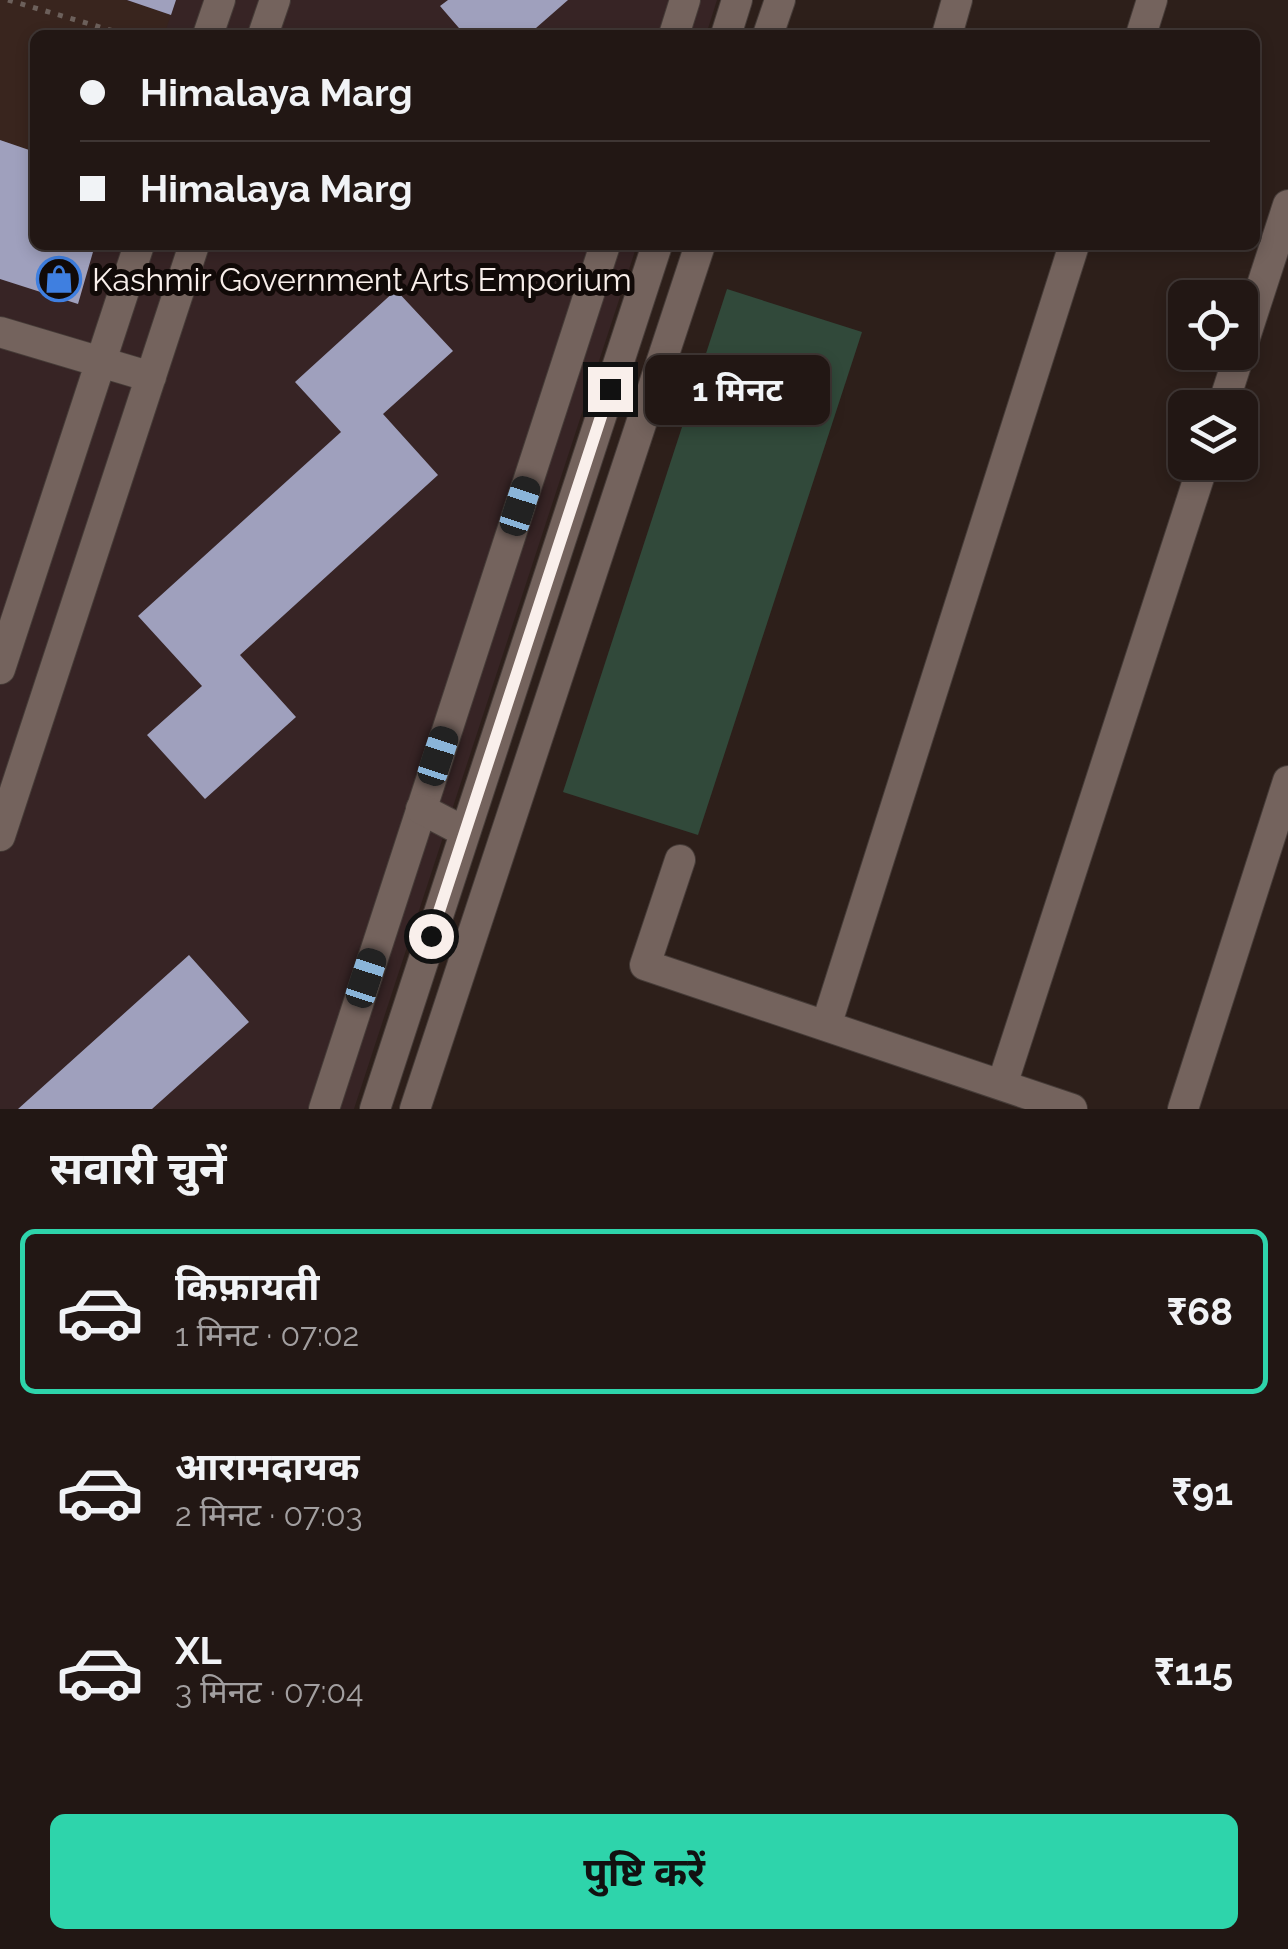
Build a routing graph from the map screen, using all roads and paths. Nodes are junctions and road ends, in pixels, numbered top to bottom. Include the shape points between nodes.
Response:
1 (8, 0) edge
2 (220, 0) edge
3 (275, 0) edge
4 (685, 0) edge
5 (737, 0) edge
6 (780, 0) edge
7 (957, 0) edge
8 (1152, 0) edge
9 (110, 30) edge
10 (210, 30) edge
11 (265, 30) edge
12 (676, 30) edge
13 (728, 30) edge
14 (770, 30) edge
15 (948, 30) edge
16 (1143, 30) edge
17 (1288, 205) edge
18 (137, 250) edge
19 (192, 250) edge
20 (603, 250) edge
21 (655, 250) edge
22 (698, 250) edge
23 (1072, 250) edge
24 (0, 332) edge
25 (101, 362) junction
26 (151, 377) junction
27 (1228, 390) edge
28 (1198, 480) edge
29 (0, 669) edge
30 (1288, 782) edge
31 (5, 803) edge
32 (421, 809) junction
33 (465, 832) junction
34 (0, 836) edge
35 (680, 860) dead end
36 (826, 1026) junction
37 (1002, 1086) junction
38 (324, 1109) edge
39 (375, 1109) edge
40 (415, 1109) edge
41 (1072, 1109) edge
42 (1183, 1109) edge

1 - 9 path
2 - 10 street
3 - 11 street
4 - 12 street
5 - 13 street
6 - 14 street
7 - 15 street
8 - 16 street
17 - 27 street
18 - 25 street
19 - 26 street
20 - 32 street
21 - 33 street
22 - 40 street
23 - 36 street
24 - 25 street
25 - 26 street
25 - 29 street
26 - 31 street
28 - 37 street
30 - 42 street
31 - 34 street
32 - 33 street
32 - 38 street
33 - 39 street
35 - 36 street via 645,965
36 - 37 street
37 - 41 street

